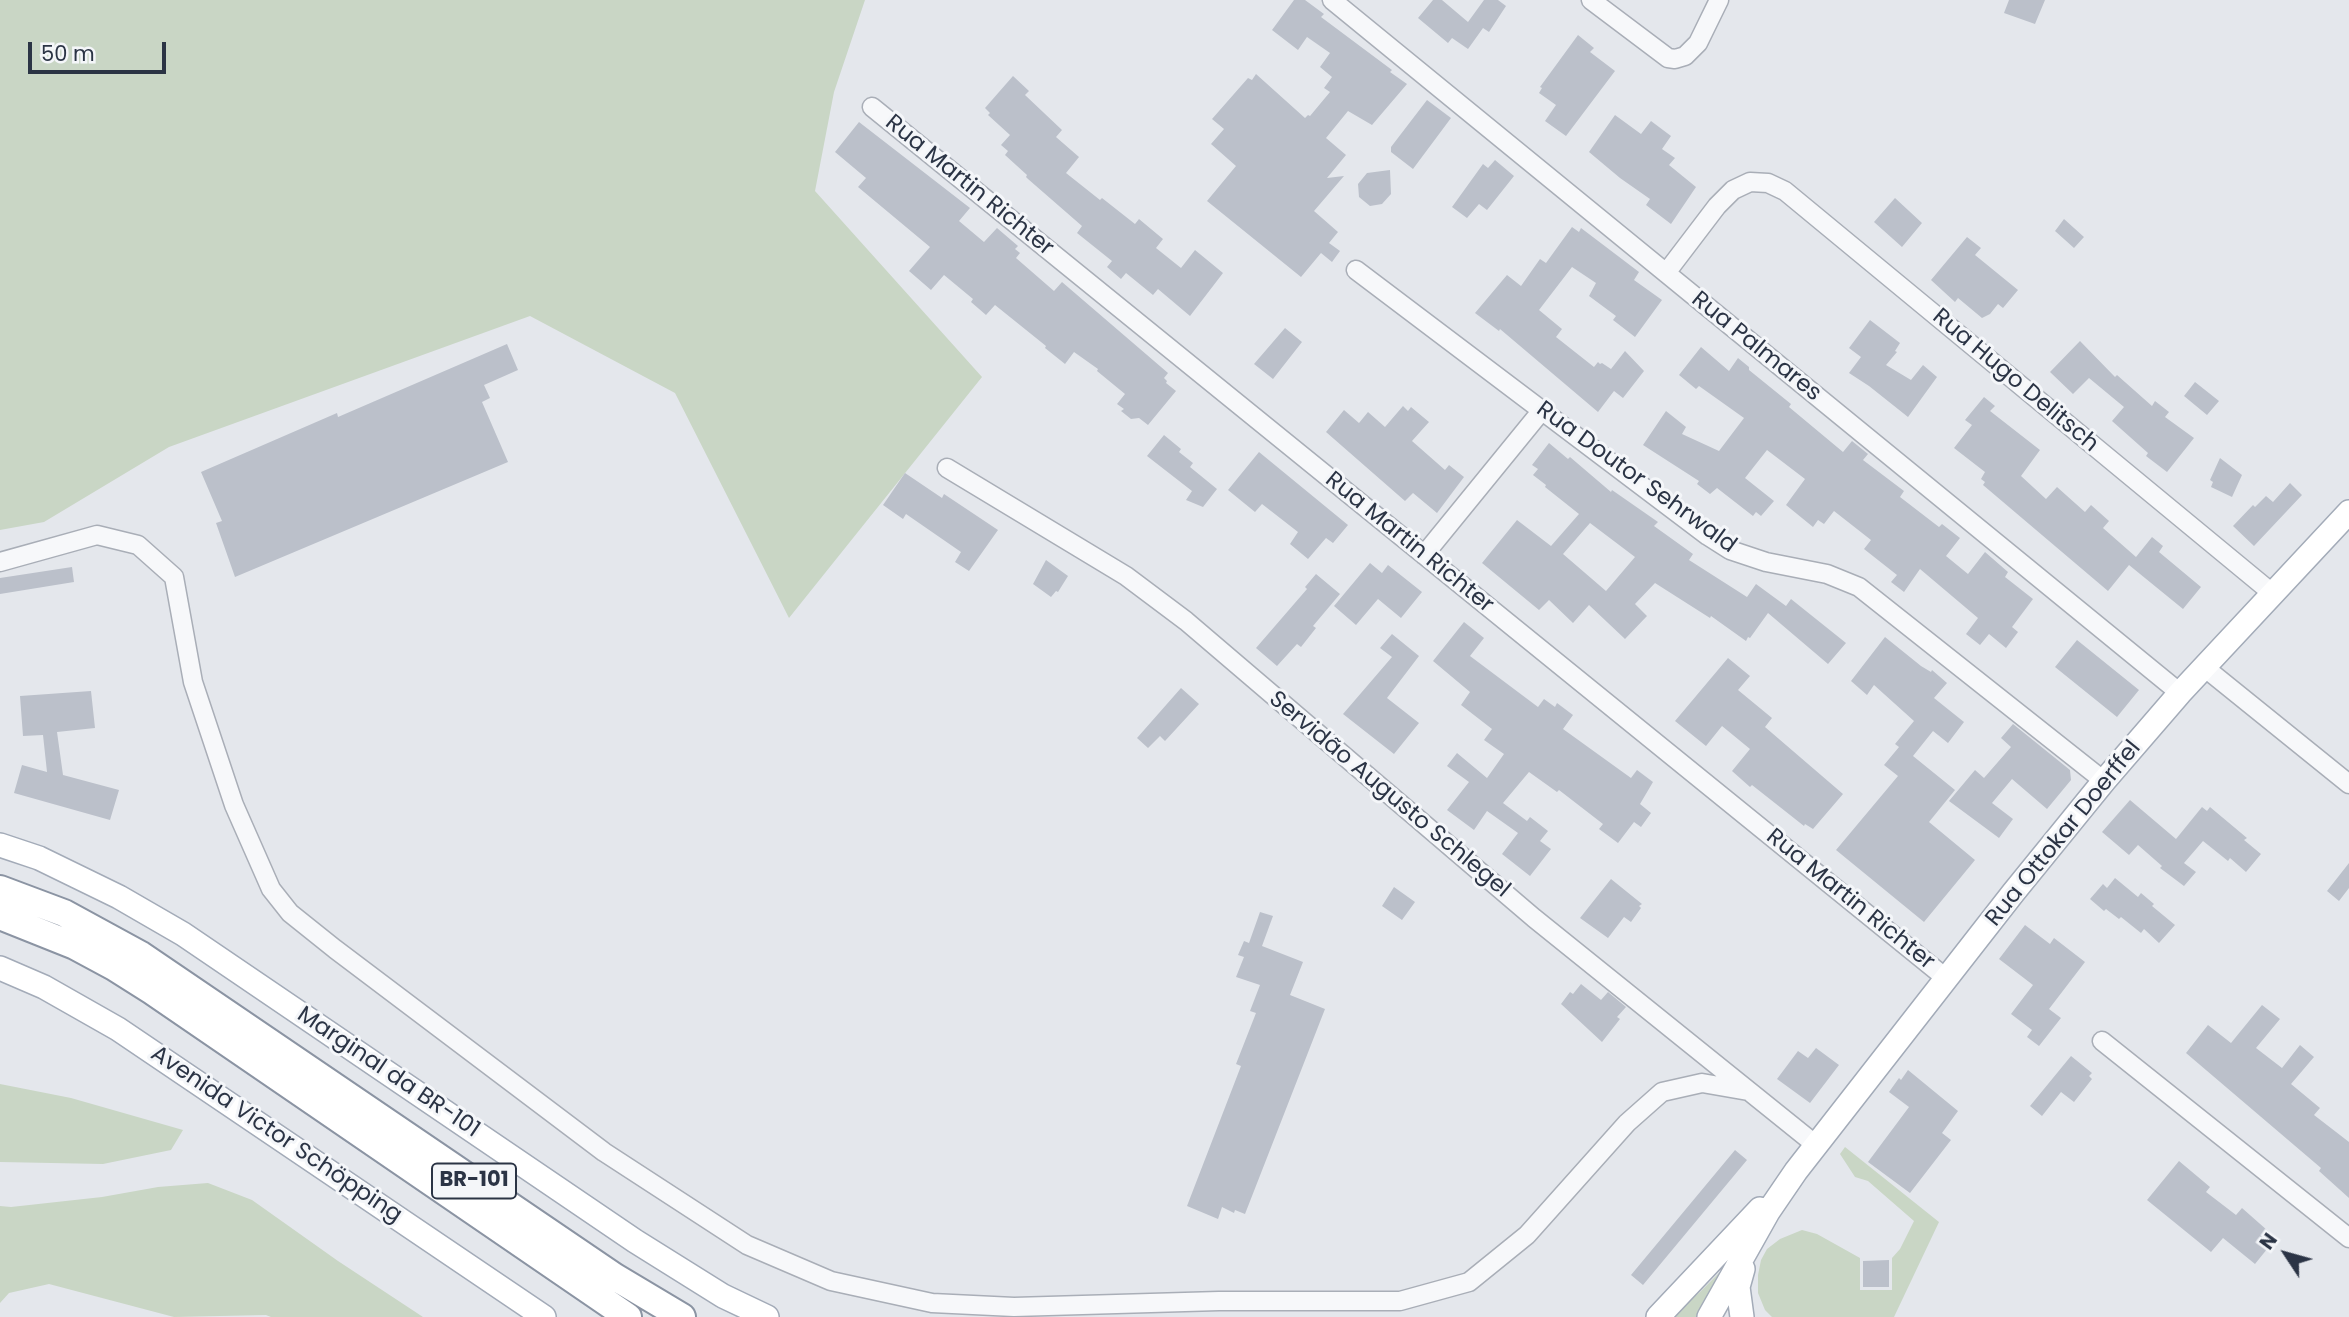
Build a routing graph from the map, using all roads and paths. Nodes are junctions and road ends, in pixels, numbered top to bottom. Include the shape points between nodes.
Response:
1 (1332, 0) edge
2 (1591, 0) edge
3 (1719, 0) edge
4 (872, 107) dead end
5 (1356, 270) dead end
6 (1666, 273) junction
7 (1543, 410) junction
8 (947, 468) dead end
9 (2349, 512) edge
10 (1424, 555) junction
11 (0, 562) edge
12 (2273, 593) junction
13 (2204, 667) junction
14 (2180, 693) junction
15 (2104, 781) junction
16 (2349, 784) edge
17 (0, 845) edge
18 (0, 889) edge
19 (0, 916) edge
20 (0, 968) edge
21 (1947, 979) junction
22 (2102, 1041) dead end
23 (1748, 1091) junction
24 (1815, 1145) junction
25 (1796, 1171) junction
26 (481, 1218) junction
27 (2349, 1238) edge
28 (1749, 1247) junction
29 (1664, 1311) edge
30 (544, 1317) edge
31 (603, 1317) edge
32 (628, 1317) edge
33 (682, 1317) edge
34 (767, 1317) edge
35 (1645, 1317) edge
36 (1709, 1317) edge
37 (1742, 1317) edge

1 - 6 street, Rua Palmares
2 - 3 street via 1675,59 1698,43
4 - 10 street, Rua Martin Richter
5 - 7 street, Rua Doutor Sehrwald
6 - 12 street, Rua Hugo Delitsch via 1733,190 1750,182 1785,191
6 - 14 street, Rua Palmares
7 - 10 street
7 - 15 street, Rua Doutor Sehrwald via 1730,550 1834,576 1859,587
8 - 23 street, Servidão Augusto Schlegel via 1126,576 1186,621 1534,918
9 - 12 main road, Rua Ottokar Doerffel
10 - 21 street, Rua Martin Richter
11 - 23 street via 97,535 138,545 174,577 193,682 234,805 271,889 290,913 604,1152 747,1245 831,1281 932,1303 1014,1307 1401,1301 1469,1282 1527,1235 1627,1123 1662,1092 1702,1083
12 - 13 main road, Rua Ottokar Doerffel
13 - 14 main road, Rua Ottokar Doerffel
13 - 16 street
14 - 15 main road, Rua Ottokar Doerffel
15 - 21 main road, Rua Ottokar Doerffel
17 - 34 main road, Marginal da BR-101 via 39,858 120,897 183,934 635,1241 723,1296
18 - 33 highway, BR-101 via 64,913 141,954 615,1277
19 - 26 highway, BR-101 via 114,967
20 - 30 main road, Avenida Victor Schöpping via 118,1028
21 - 24 main road, Rua Ottokar Doerffel
22 - 27 street
23 - 24 street, Servidão Augusto Schlegel
24 - 25 main road, Rua Ottokar Doerffel
25 - 28 main road, Rua Ottokar Doerffel
25 - 29 main road, Rua Ottokar Doerffel
26 - 31 highway
26 - 32 highway, BR-101
28 - 36 main road, Rua Ottokar Doerffel
28 - 37 main road via 1738,1287
29 - 35 main road

